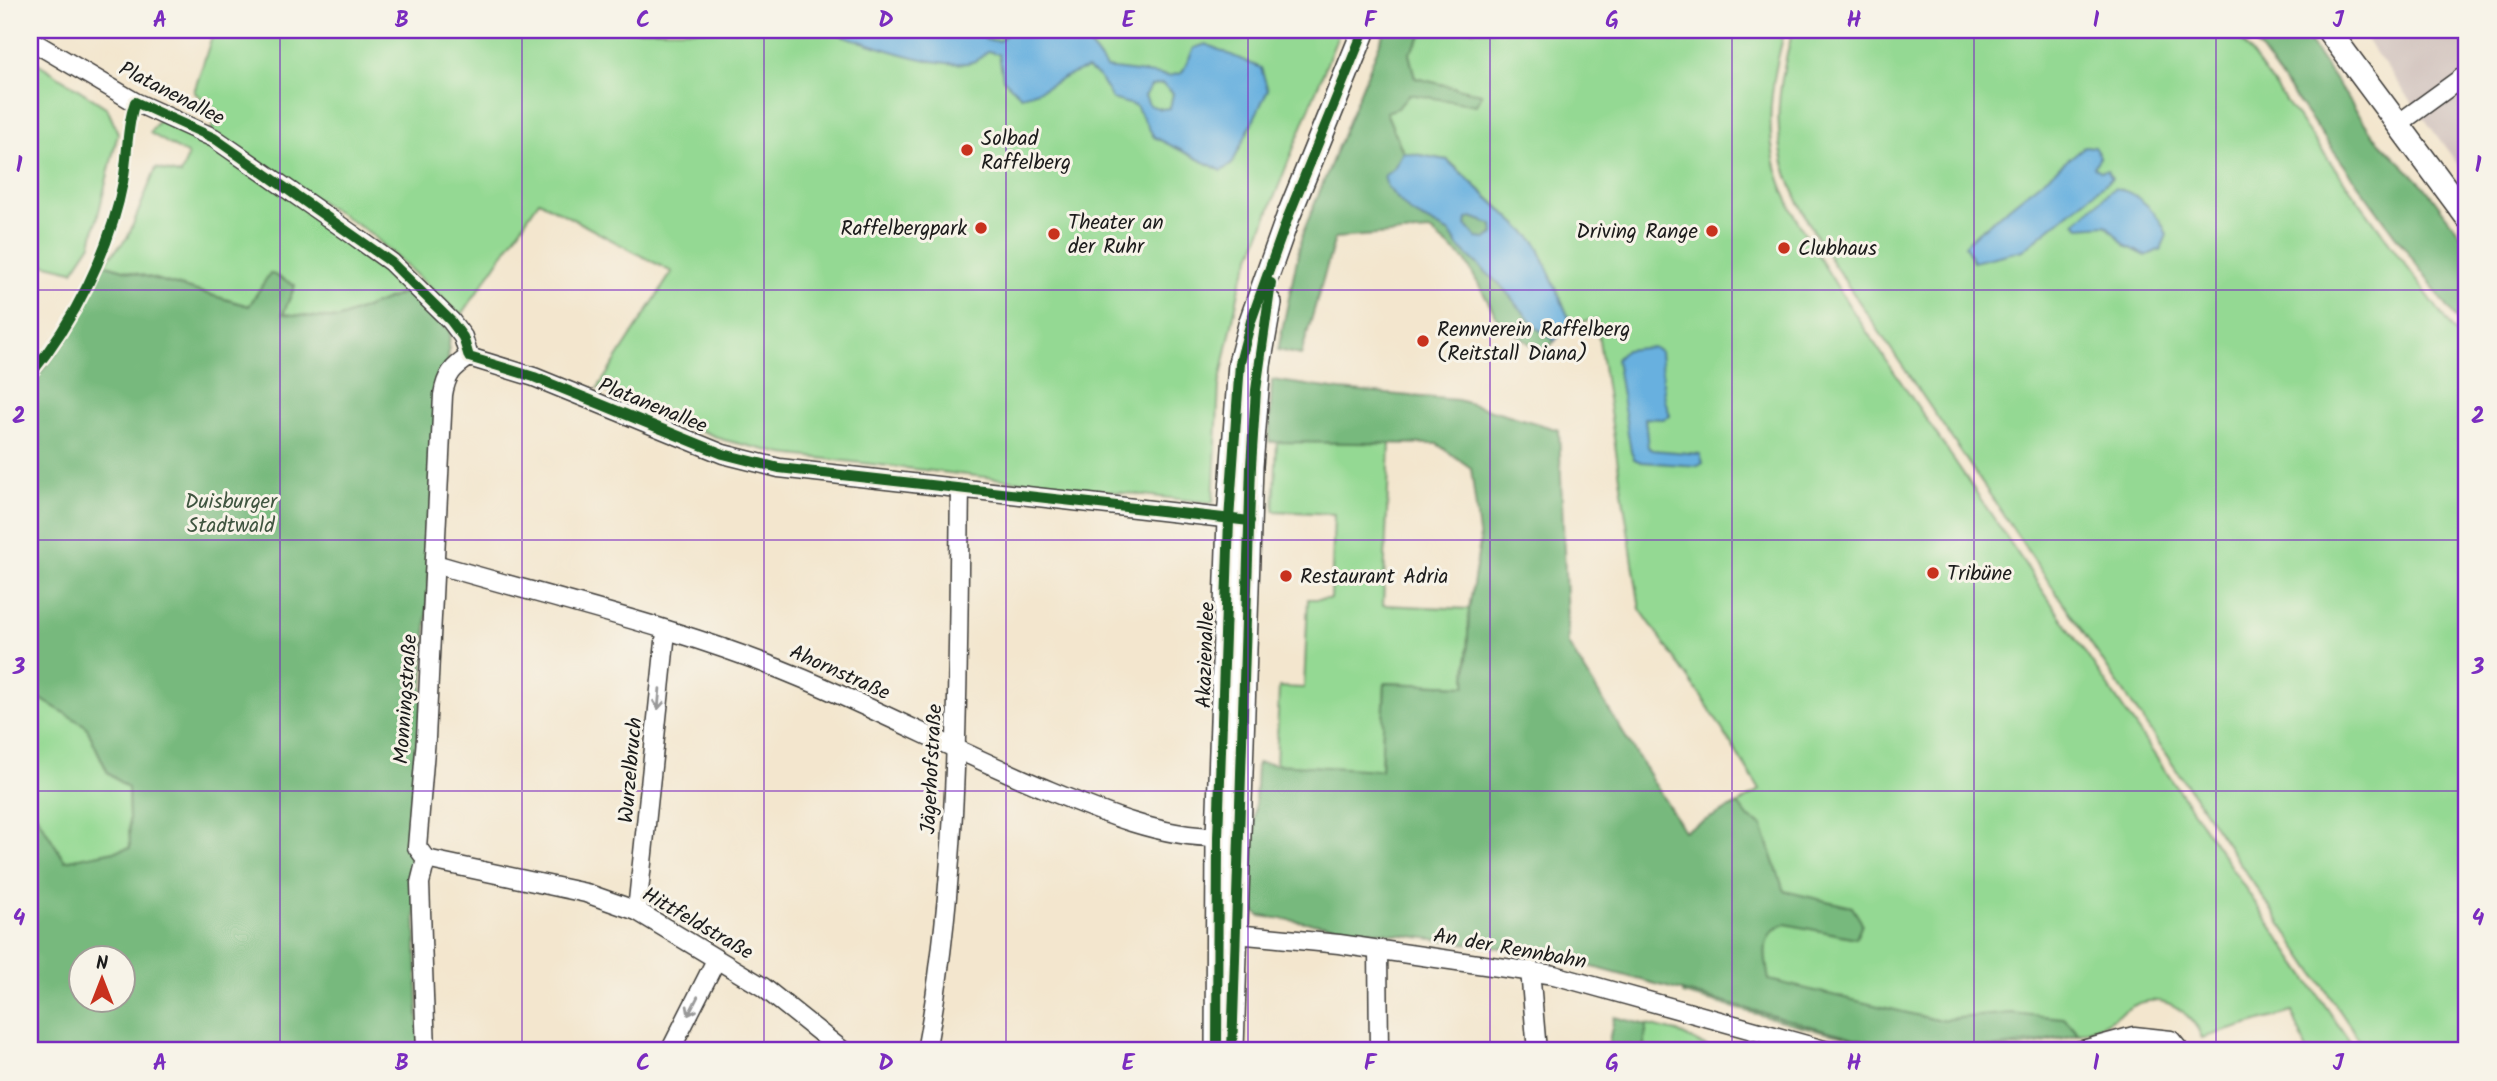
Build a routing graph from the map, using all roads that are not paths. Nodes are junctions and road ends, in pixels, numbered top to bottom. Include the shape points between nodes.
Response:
1 (1364, 30) edge
2 (2328, 30) edge
3 (30, 40) edge
4 (2467, 74) edge
5 (2398, 124) junction
6 (2467, 217) edge
7 (469, 356) junction
8 (960, 488) junction
9 (1239, 520) junction
10 (435, 564) junction
11 (666, 632) junction
12 (957, 751) junction
13 (1218, 838) junction
14 (426, 859) junction
15 (637, 911) junction
16 (1227, 933) junction
17 (1378, 950) junction
18 (716, 960) junction
19 (1530, 970) junction
20 (426, 1051) edge
21 (670, 1051) edge
22 (844, 1051) edge
23 (926, 1051) edge
24 (1217, 1051) edge
25 (1232, 1051) edge
26 (1380, 1051) edge
27 (1537, 1051) edge
28 (1828, 1051) edge
29 (2079, 1051) edge
30 (2180, 1051) edge

1 - 9 main road, Akazienallee via 1288,217 1240,363
2 - 5 main road
3 - 7 street, Platanenallee via 135,102 214,138 391,262 451,321
4 - 5 street
5 - 6 main road
7 - 8 street, Platanenallee via 534,377 739,460
7 - 10 street, Monningstraße via 453,367 445,382
8 - 9 street, Platanenallee
8 - 12 street, Jägerhofstraße
9 - 13 main road, Akazienallee
9 - 16 main road, Akazienallee
10 - 11 street, Ahornstraße
10 - 14 street, Monningstraße via 417,847
11 - 12 street, Ahornstraße via 805,680
11 -> 15 street, Wurzelbruch
12 - 13 street, Ahornstraße via 1083,804 1169,833
12 - 23 street, Jägerhofstraße via 949,863
13 - 16 main road, Akazienallee
14 - 15 street, Hittfeldstraße via 586,893
14 - 20 street, Monningstraße via 420,883
15 - 18 street, Hittfeldstraße
16 - 17 street, An der Rennbahn
16 - 24 main road, Akazienallee
16 - 25 main road, Akazienallee
17 - 19 street, An der Rennbahn
17 - 26 street
18 -> 21 street
18 - 22 street, Hittfeldstraße via 763,987
19 - 27 street
19 - 28 street, An der Rennbahn
29 - 30 street via 2134,1036 2156,1036 2171,1040

